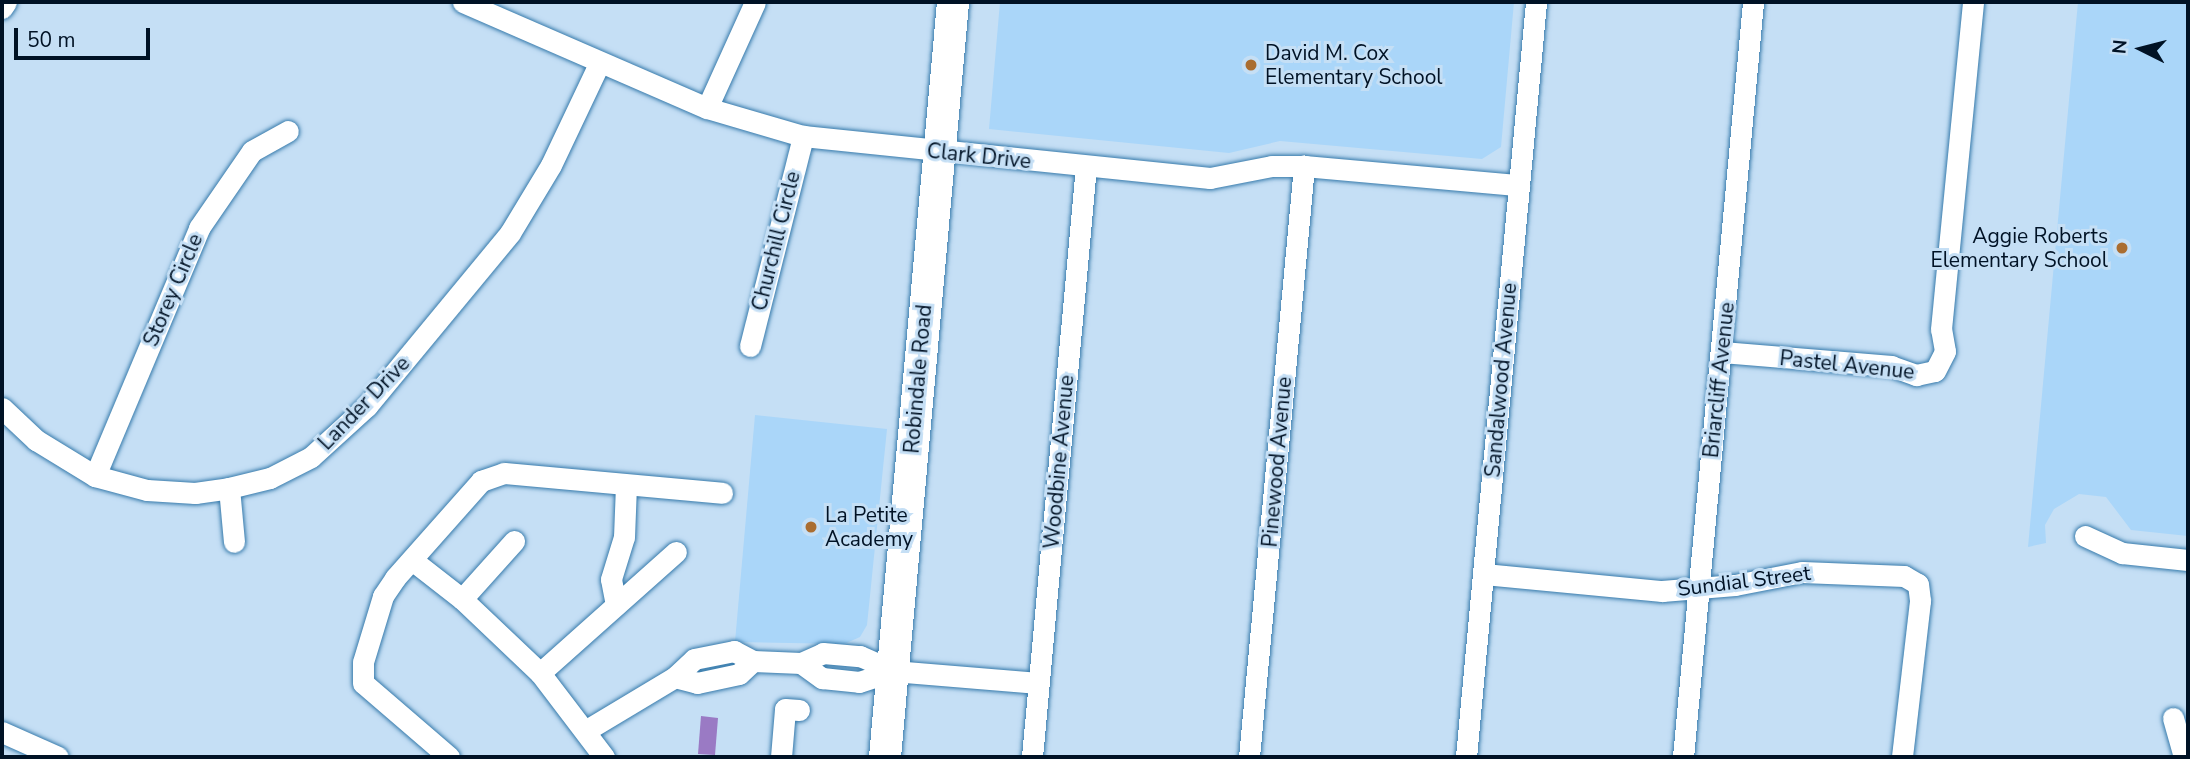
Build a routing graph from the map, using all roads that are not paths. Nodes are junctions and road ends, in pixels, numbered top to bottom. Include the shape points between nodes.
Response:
1 (6, 2) edge
2 (463, 2) edge
3 (755, 2) edge
4 (953, 2) edge
5 (1536, 2) edge
6 (1753, 2) edge
7 (1973, 2) edge
8 (492, 7) edge
9 (2, 8) edge
10 (599, 64) junction
11 (707, 108) junction
12 (288, 131) dead end
13 (803, 136) junction
14 (938, 152) junction
15 (1086, 166) junction
16 (1304, 166) junction
17 (1519, 185) junction
18 (750, 346) dead end
19 (1722, 352) junction
20 (2, 408) edge
21 (94, 476) junction
22 (626, 485) junction
23 (229, 488) junction
24 (722, 492) dead end
25 (2085, 536) dead end
26 (514, 541) dead end
27 (234, 542) dead end
28 (676, 552) dead end
29 (412, 560) junction
30 (2188, 560) edge
31 (1484, 574) junction
32 (1698, 590) junction
33 (462, 599) junction
34 (616, 605) junction
35 (893, 671) junction
36 (540, 673) junction
37 (1039, 684) junction
38 (799, 710) dead end
39 (2173, 718) dead end
40 (585, 731) junction
41 (2, 732) edge
42 (58, 757) edge
43 (449, 757) edge
44 (604, 757) edge
45 (781, 757) edge
46 (885, 757) edge
47 (1031, 757) edge
48 (1249, 757) edge
49 (1466, 757) edge
50 (1683, 757) edge
51 (1902, 757) edge
52 (2184, 757) edge

1 - 9 street
2 - 8 street, Clark Drive
3 - 11 street
4 - 14 street, Robindale Road
5 - 17 street, Sandalwood Avenue
6 - 19 street, Briarcliff Avenue
7 - 19 street, Pastel Avenue via 1941,329 1945,351 1935,370 1916,375 1891,366
8 - 10 street, Clark Drive
10 - 11 street, Clark Drive
10 - 23 street, Lander Drive via 551,165 510,233 367,406 311,457 270,478
11 - 13 street, Clark Drive
12 - 21 street, Storey Circle via 252,150 199,228
13 - 14 street, Clark Drive
13 - 18 street, Churchill Circle
14 - 15 street, Clark Drive
14 - 35 street, Robindale Road
15 - 16 street, Clark Drive via 1220,178 1272,166
15 - 37 street, Woodbine Avenue
16 - 17 street, Clark Drive
16 - 48 street, Pinewood Avenue
17 - 31 street, Sandalwood Avenue
19 - 32 street, Briarcliff Avenue
20 - 21 street, Lander Drive via 36,440
21 - 23 street, Lander Drive via 147,490 195,493
22 - 24 street
22 - 29 street via 492,474
22 - 34 street via 624,537 611,579
23 - 27 street
25 - 30 street via 2122,553
26 - 33 street
28 - 34 street
29 - 33 street
29 - 43 street via 383,596 363,662 363,682
31 - 32 street, Sundial Street via 1662,591
31 - 49 street, Sandalwood Avenue
32 - 50 street, Briarcliff Avenue
32 - 51 street, Sundial Street via 1802,572 1904,576 1918,584 1920,601
33 - 36 street
34 - 36 street
35 - 37 street
35 - 40 street via 859,682 822,678 801,663 753,661 734,651 712,654 694,659 675,677
35 - 46 street, Robindale Road
36 - 40 street
37 - 47 street, Woodbine Avenue
38 - 45 street via 785,709
39 - 52 street
40 - 44 street
41 - 42 street

